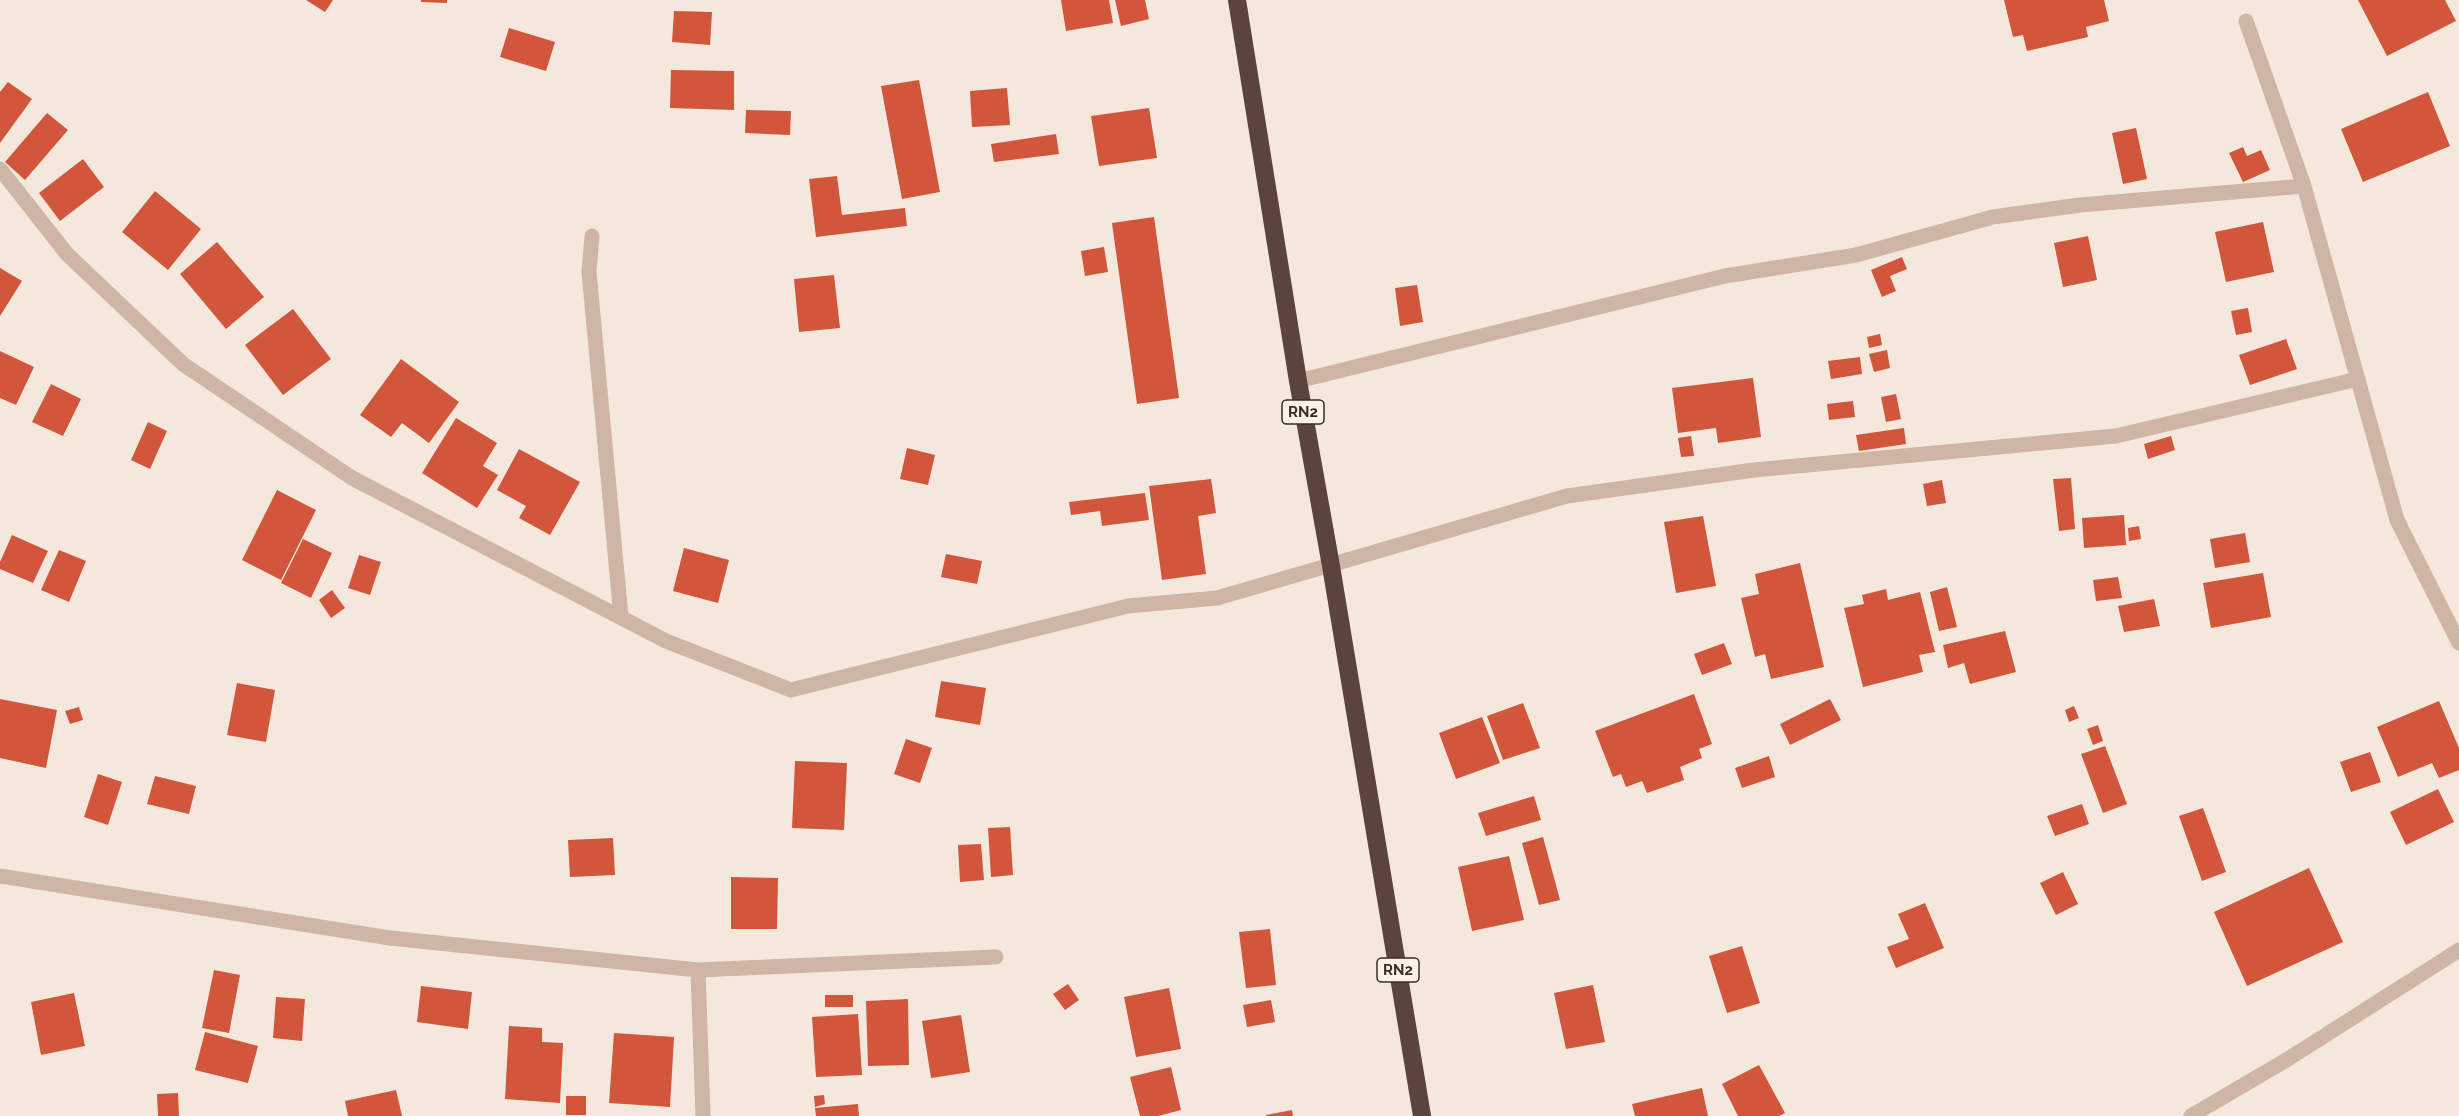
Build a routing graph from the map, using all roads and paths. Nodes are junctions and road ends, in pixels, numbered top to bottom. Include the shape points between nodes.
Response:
1 (1237, 0) edge
2 (2246, 21) dead end
3 (0, 169) edge
4 (2304, 186) junction
5 (592, 236) dead end
6 (2358, 379) junction
7 (1298, 381) junction
8 (1331, 566) junction
9 (621, 617) junction
10 (2459, 643) edge
11 (0, 876) edge
12 (2459, 950) edge
13 (996, 957) dead end
14 (699, 970) junction
15 (703, 1116) edge
16 (1422, 1116) edge
17 (2191, 1116) edge

1 - 7 highway, RN2
2 - 4 street
3 - 9 street via 67,254 183,364 352,478
4 - 6 street
4 - 7 street via 2080,205 1993,217 1857,255 1725,276
5 - 9 street via 589,272
6 - 8 street via 2116,436 1754,470 1567,496
6 - 10 street via 2397,520
7 - 8 highway, RN2
8 - 9 street via 1217,598 1128,606 791,690 666,640
8 - 16 highway, RN2
11 - 14 street via 390,938
12 - 17 street
13 - 14 street
14 - 15 street

